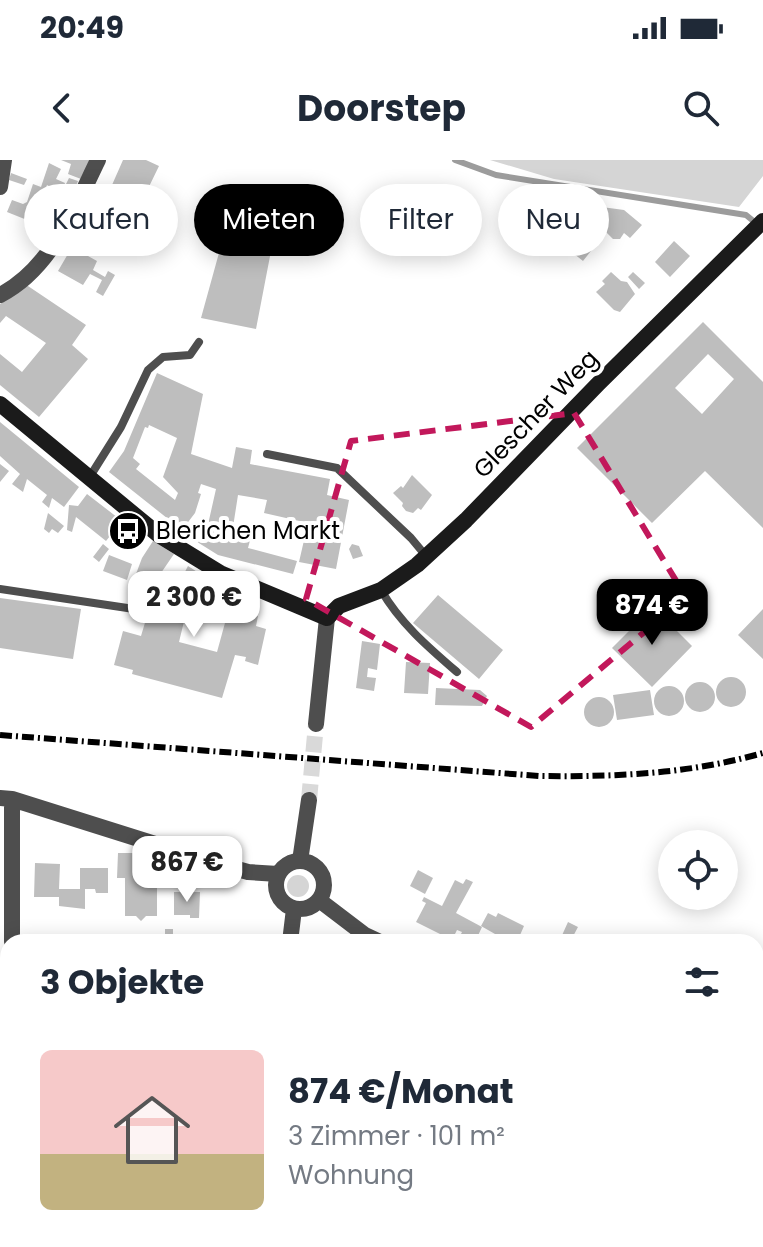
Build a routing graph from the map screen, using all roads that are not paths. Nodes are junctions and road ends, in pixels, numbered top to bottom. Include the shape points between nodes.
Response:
1 (4, 160) edge
2 (98, 160) edge
3 (0, 187) edge
4 (763, 221) edge
5 (0, 295) edge
6 (199, 342) dead end
7 (0, 404) edge
8 (267, 454) dead end
9 (88, 478) junction
10 (426, 557) junction
11 (0, 589) edge
12 (381, 590) junction
13 (134, 609) dead end
14 (327, 618) junction
15 (457, 672) dead end
16 (316, 724) tunnel mouth
17 (6, 799) edge
18 (309, 800) tunnel mouth
19 (300, 861) junction
20 (278, 874) junction
21 (319, 900) junction
22 (294, 909) junction
23 (12, 934) edge
24 (291, 934) edge
25 (364, 934) edge

1 - 3 street
2 - 5 street via 51,249
4 - 10 street, Glescher Weg
6 - 9 lane via 190,355 163,357 148,370 121,427
7 - 9 street
8 - 10 lane via 337,468
9 - 14 street via 160,536 222,574
10 - 12 street, Glescher Weg
11 - 13 lane
12 - 14 street, Glescher Weg via 339,606
12 - 15 lane via 424,644
14 - 16 street
17 - 20 street via 248,872
17 - 23 street
18 - 19 street
19 - 20 street
19 - 21 street via 313,864 323,877
20 - 22 street via 278,897
21 - 22 street
21 - 25 street
22 - 24 street

